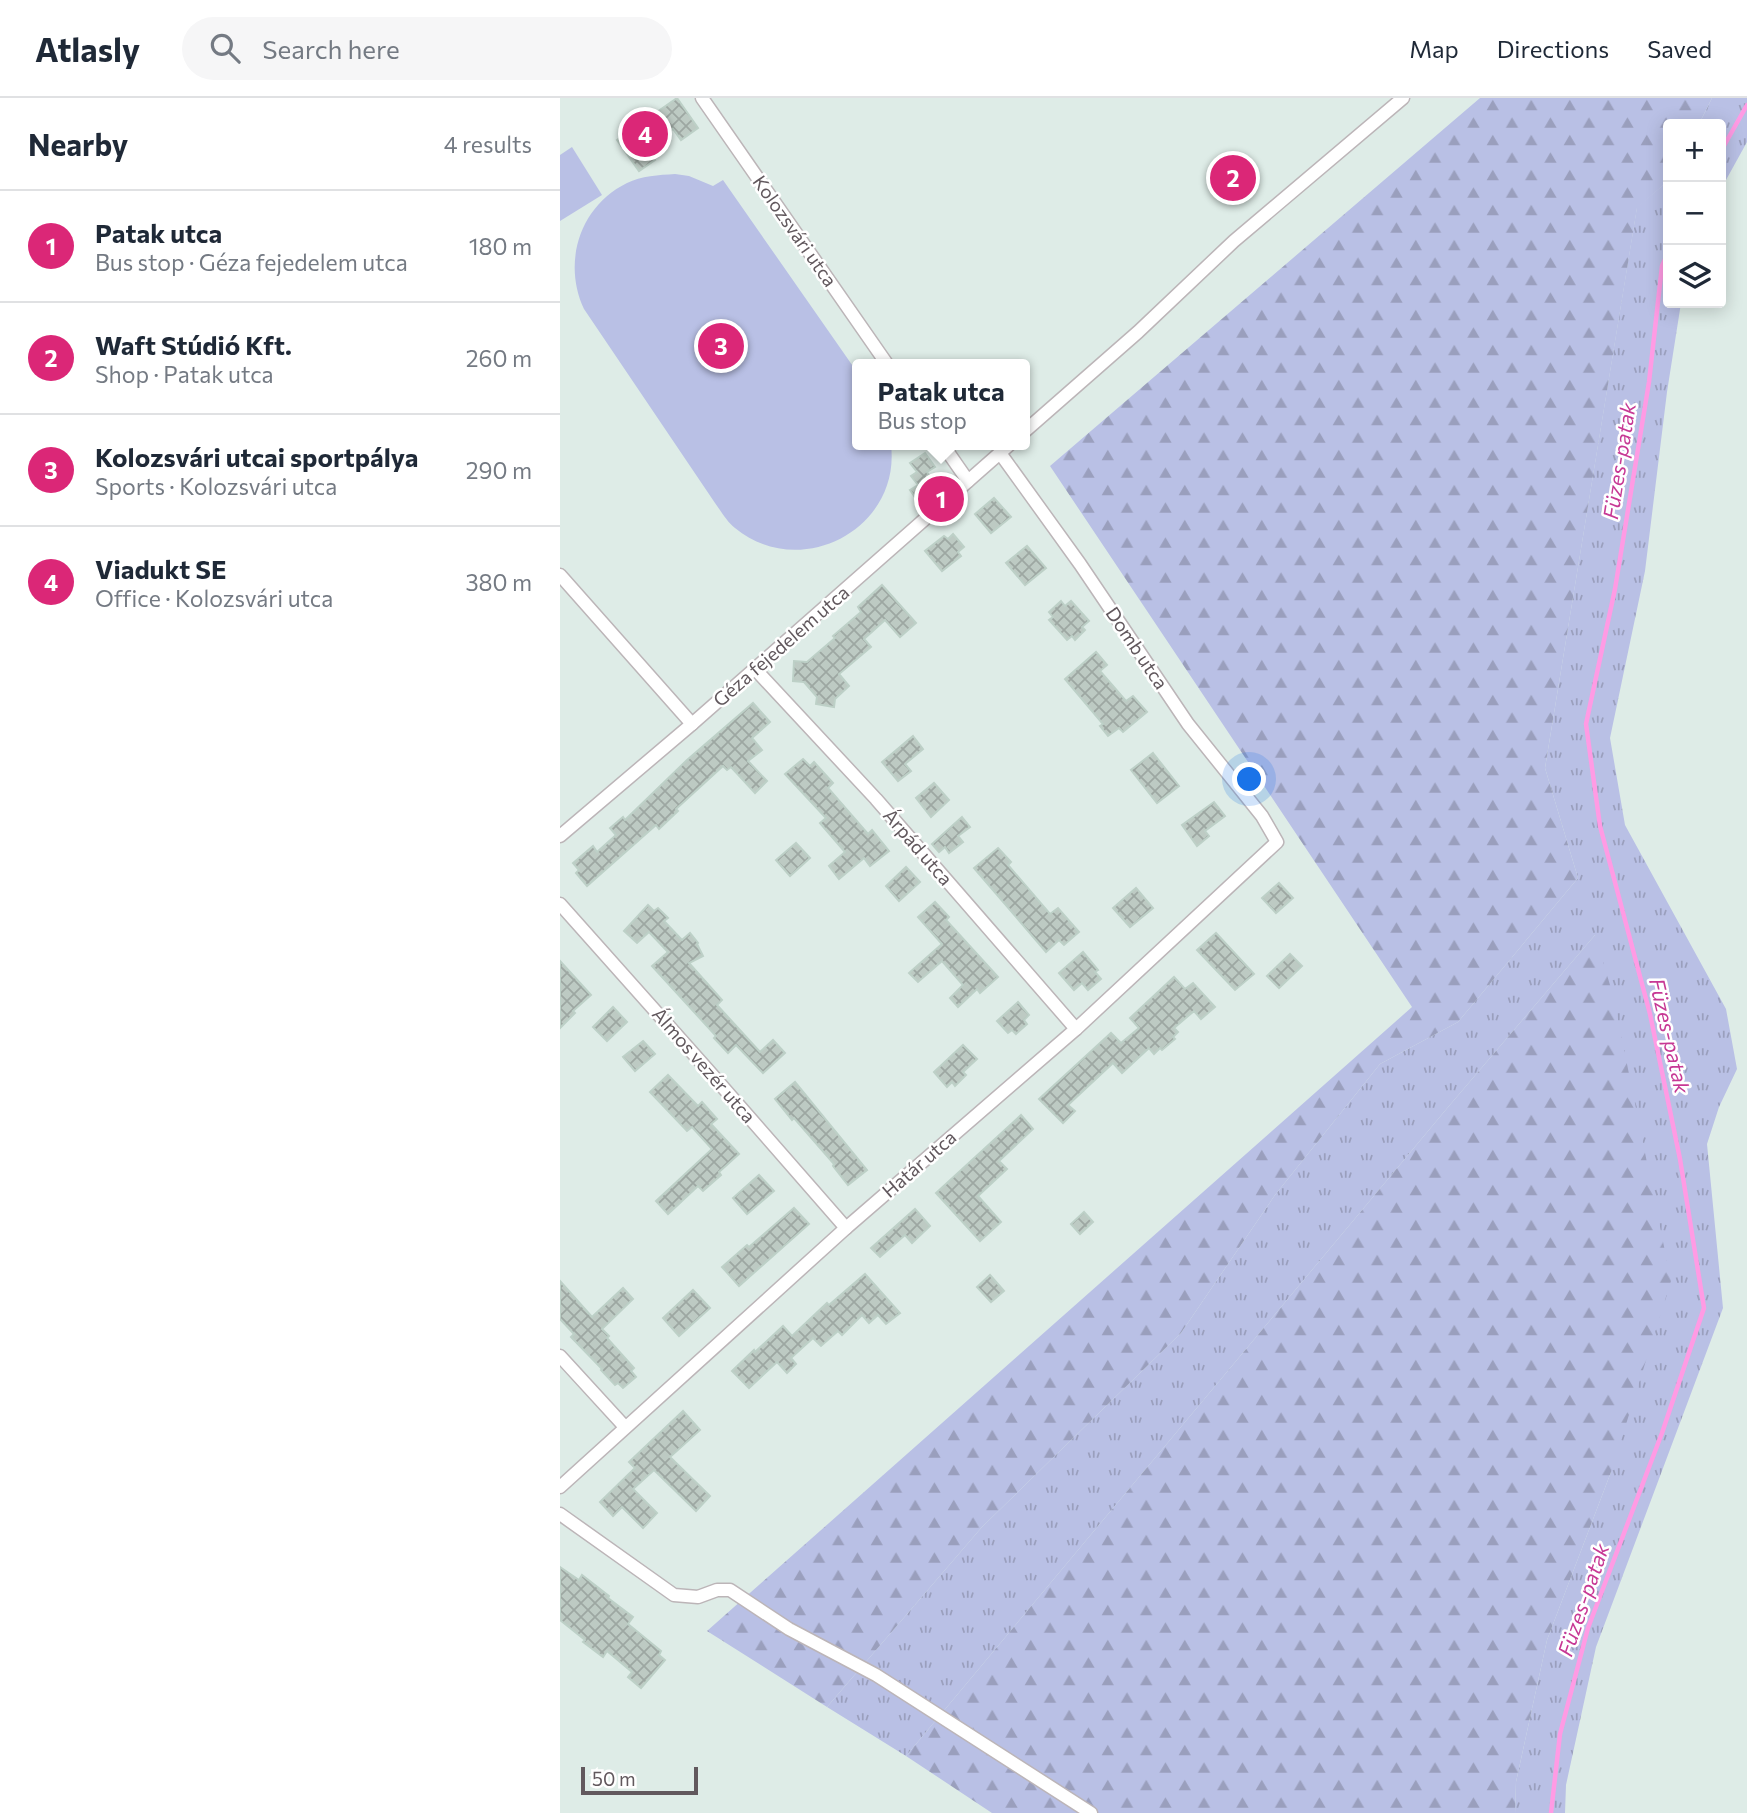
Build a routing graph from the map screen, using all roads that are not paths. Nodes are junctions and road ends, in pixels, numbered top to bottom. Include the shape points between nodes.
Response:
1 (702, 98) edge
2 (1403, 98) edge
3 (884, 359) edge
4 (1030, 427) edge
5 (946, 450) edge
6 (1004, 450) edge
7 (1006, 450) edge
8 (968, 481) junction
9 (560, 575) edge
10 (755, 669) junction
11 (692, 724) junction
12 (560, 836) edge
13 (1277, 842) joint
14 (560, 904) edge
15 (1076, 1029) junction
16 (846, 1228) junction
17 (560, 1356) edge
18 (625, 1427) junction
19 (560, 1487) edge
20 (560, 1514) edge
21 (1091, 1813) edge

1 - 3 street, Kolozsvári utca
2 - 4 street via 1234,241
5 - 8 street
6 - 8 street, Géza fejedelem utca
7 - 13 street, Domb utca via 1188,724 1262,816
8 - 10 street, Géza fejedelem utca
9 - 11 street
10 - 11 street, Géza fejedelem utca
10 - 15 street, Árpád utca via 876,799
11 - 12 street, Géza fejedelem utca
13 - 15 street, Határ utca
14 - 16 street, Álmos vezér utca
15 - 16 street, Határ utca
16 - 18 street, Határ utca
17 - 18 street
18 - 19 street, Határ utca
20 - 21 street via 674,1595 698,1597 730,1590 789,1629 876,1675

